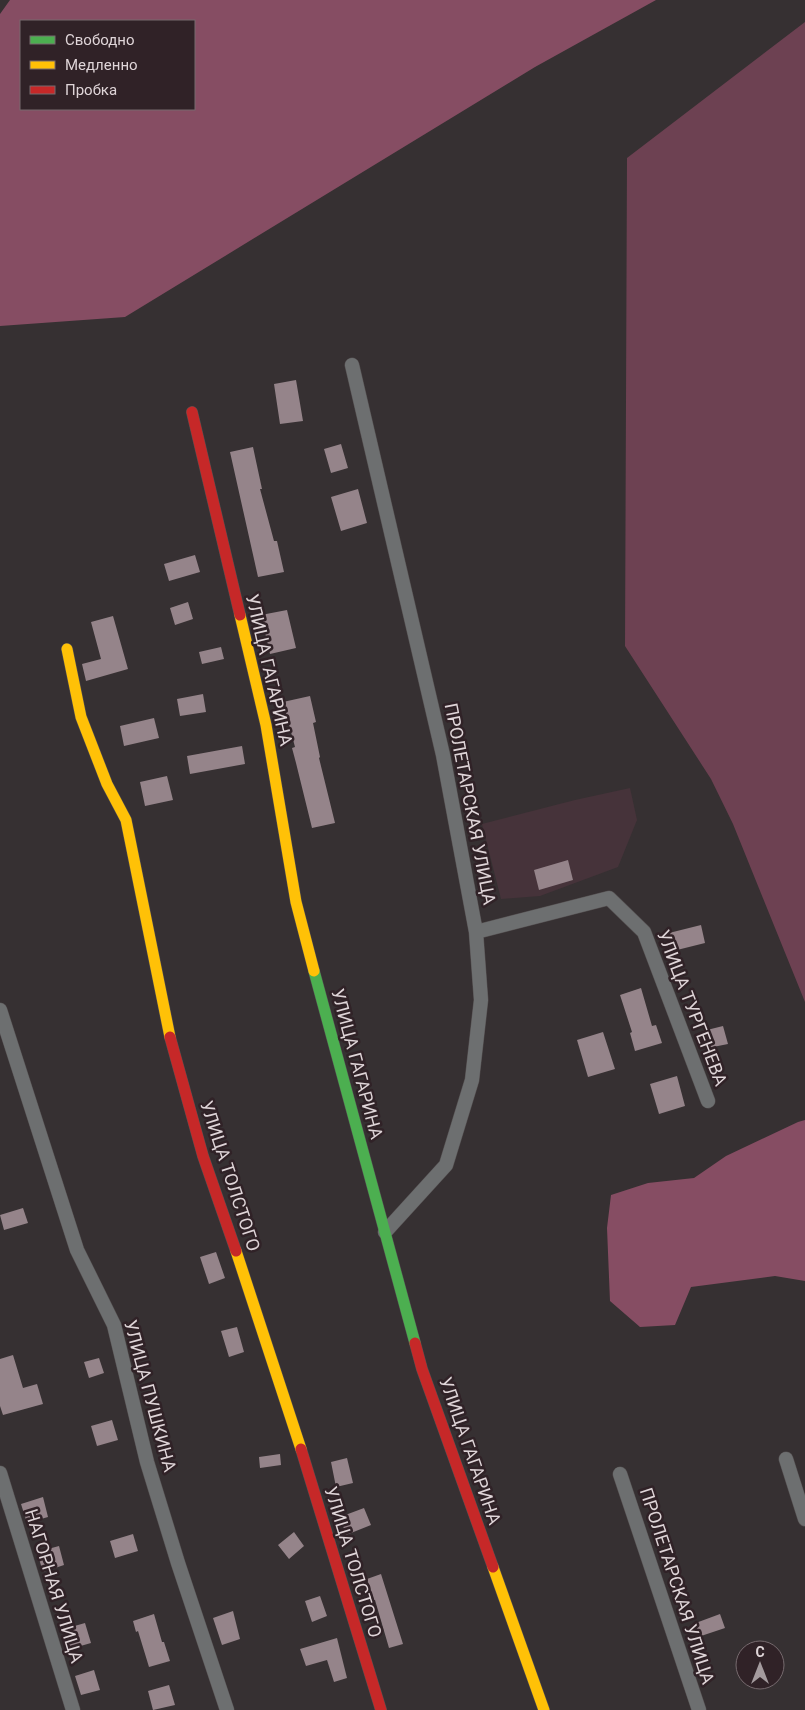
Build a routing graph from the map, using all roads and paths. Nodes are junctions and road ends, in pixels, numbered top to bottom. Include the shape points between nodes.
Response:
1 (352, 365) dead end
2 (192, 412) dead end
3 (67, 650) dead end
4 (476, 932) junction
5 (0, 1010) edge
6 (708, 1101) dead end
7 (385, 1232) junction
8 (786, 1459) dead end
9 (0, 1473) edge
10 (620, 1474) dead end
11 (805, 1519) edge
12 (73, 1710) edge
13 (228, 1710) edge
14 (381, 1710) edge
15 (544, 1710) edge
16 (699, 1710) edge

1 - 4 street, ПРОЛЕТАРСКАЯ УЛИЦА via 443,755
2 - 7 street, УЛИЦА ГАГАРИНА via 266,725 296,902
3 - 14 street, УЛИЦА ТОЛСТОГО via 81,717 107,784 126,820 166,1022 203,1156 300,1447
4 - 6 street, УЛИЦА ТУРГЕНЕВА via 609,898 644,932
4 - 7 street, ПРОЛЕТАРСКАЯ УЛИЦА via 480,1000 472,1080 446,1165
5 - 13 street, УЛИЦА ПУШКИНА via 77,1250 114,1325 147,1462
7 - 15 street, УЛИЦА ГАГАРИНА via 422,1369
8 - 11 street
9 - 12 street, НАГОРНАЯ УЛИЦА
10 - 16 street, ПРОЛЕТАРСКАЯ УЛИЦА

